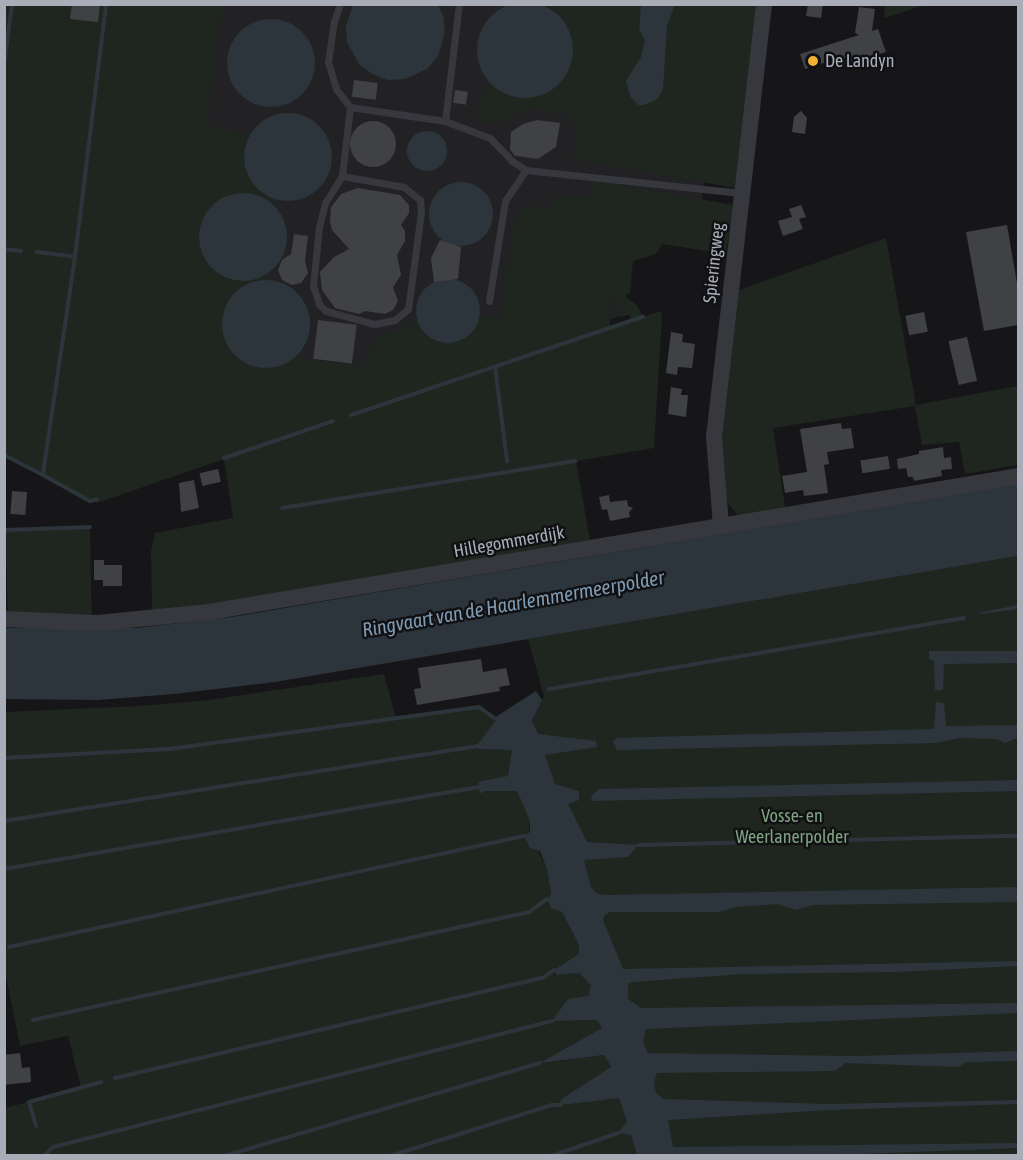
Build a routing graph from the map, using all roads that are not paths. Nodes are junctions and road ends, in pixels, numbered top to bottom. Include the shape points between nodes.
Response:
1 (340, 4) edge
2 (454, 4) edge
3 (459, 4) edge
4 (764, 4) edge
5 (458, 13) junction
6 (350, 107) junction
7 (445, 121) junction
8 (526, 170) junction
9 (342, 176) junction
10 (741, 194) junction
11 (489, 301) dead end
12 (1018, 476) edge
13 (721, 526) junction
14 (4, 619) edge

1 - 6 lane via 328,62 336,89
2 - 5 lane
3 - 5 lane
4 - 10 street, Spieringweg
5 - 7 lane
6 - 7 lane
6 - 9 lane
7 - 8 lane via 490,138
8 - 10 lane
8 - 11 lane via 505,201
9 - 9 lane via 325,202 319,227 315,295 319,304 334,315 386,323 408,309 420,200 404,187
10 - 13 street, Spieringweg via 714,437
12 - 13 street, Hillegommerdijk
13 - 14 street, Hillegommerdijk via 209,612 97,623

